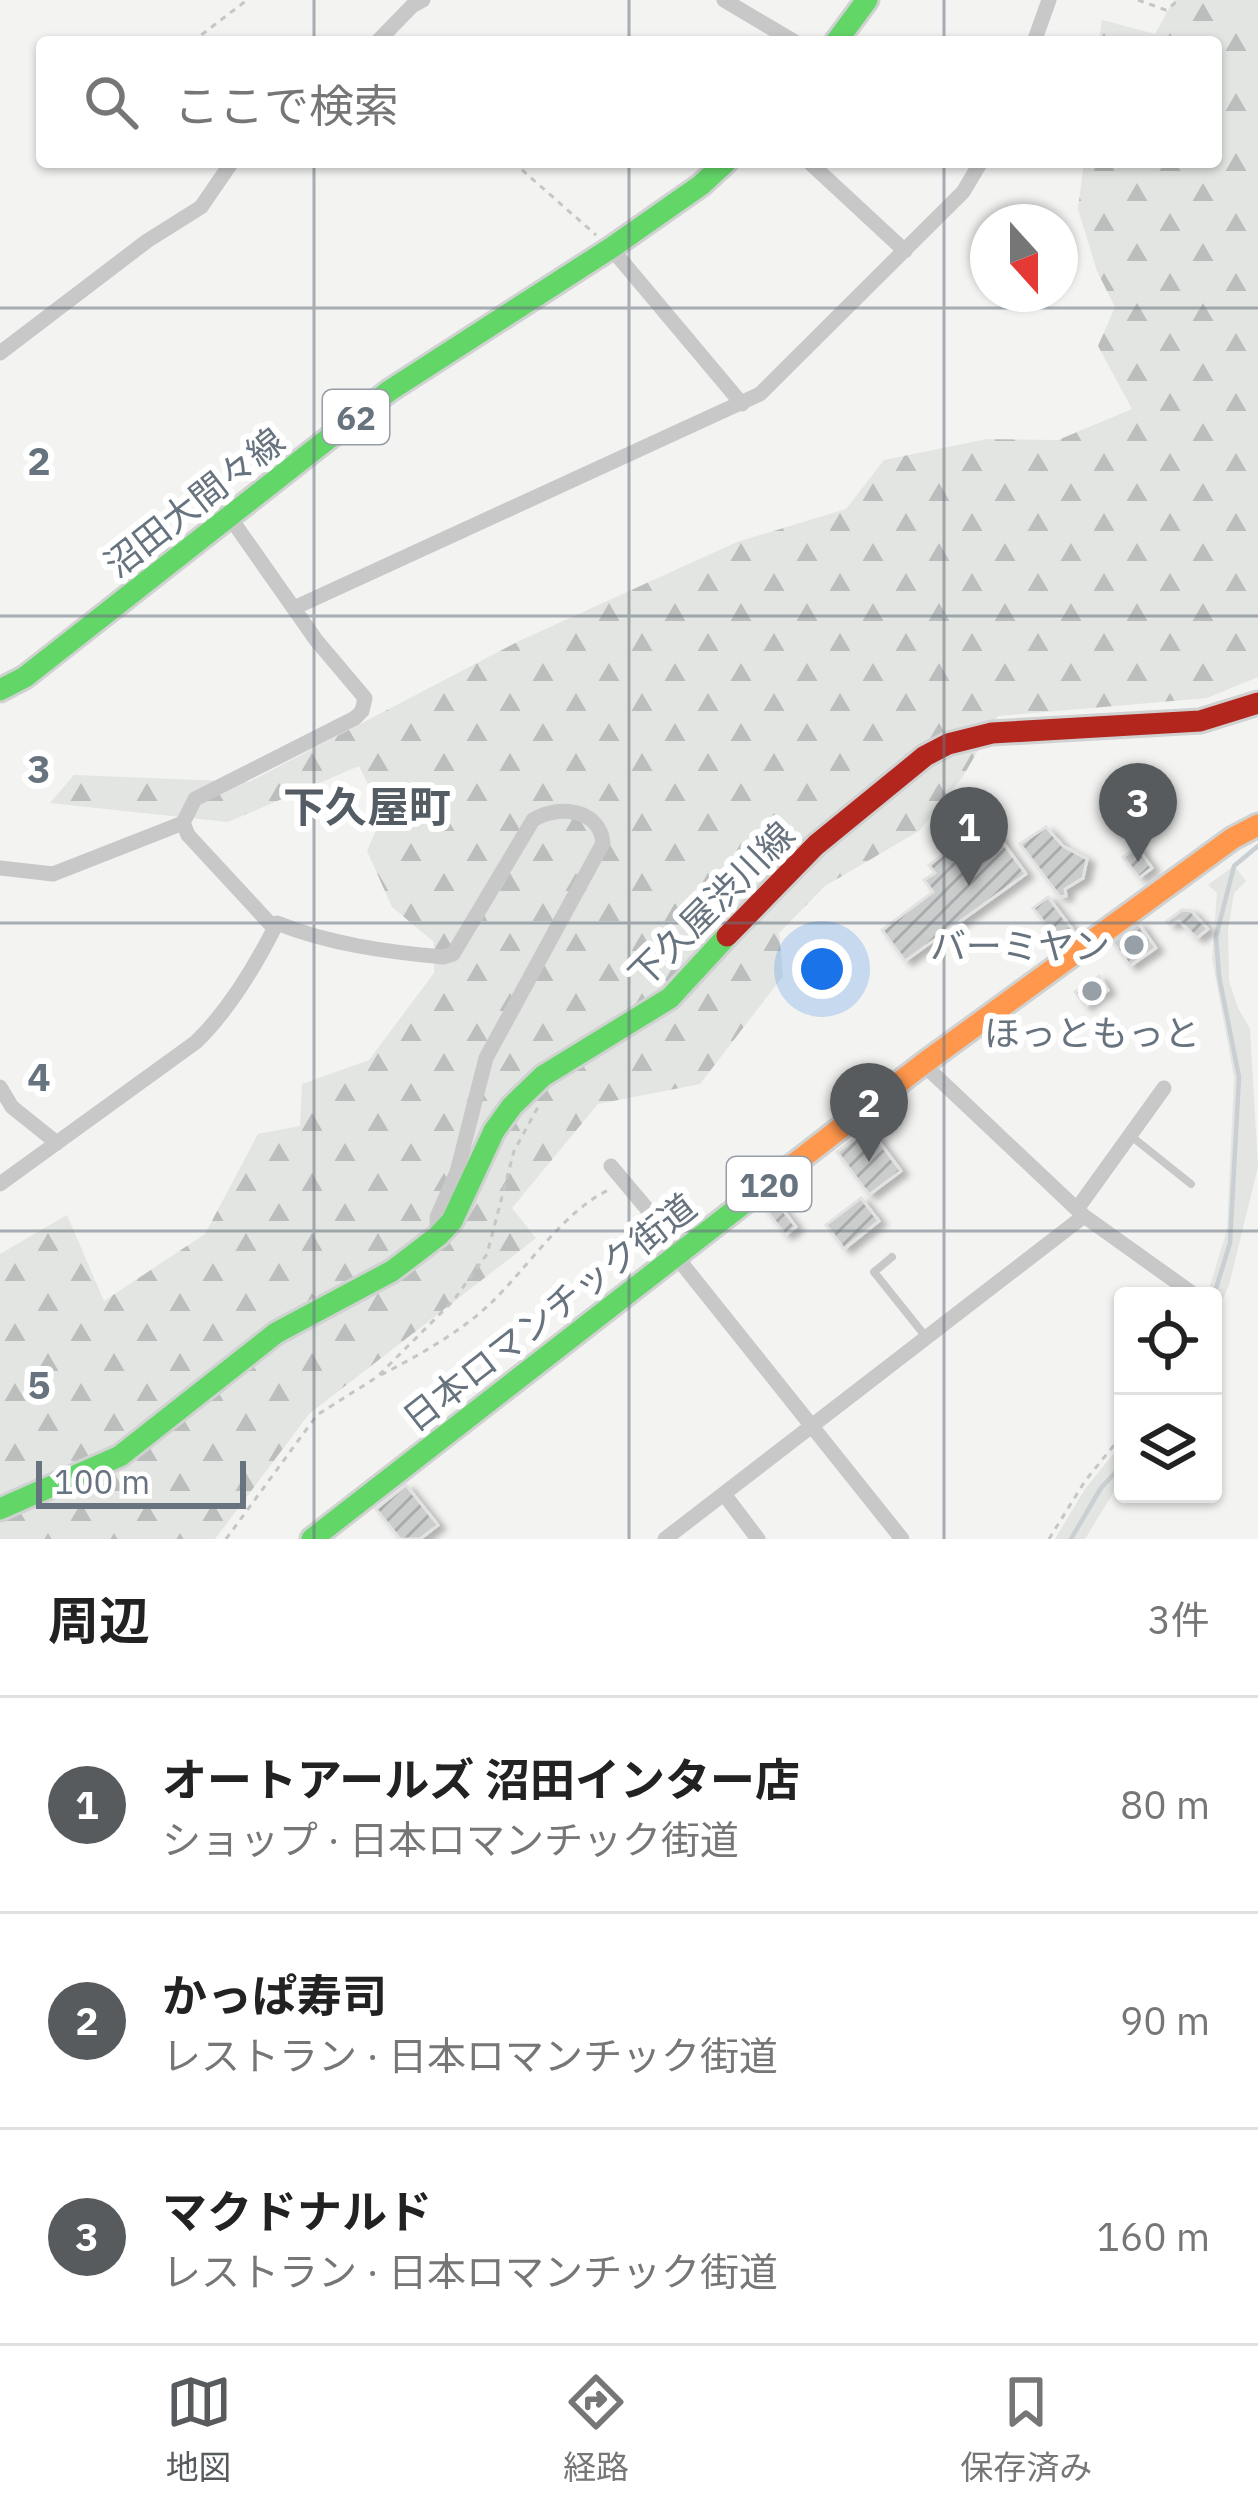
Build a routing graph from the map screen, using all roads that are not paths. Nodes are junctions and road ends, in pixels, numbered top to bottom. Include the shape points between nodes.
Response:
1 (423, 0) edge
2 (724, 0) edge
3 (867, 0) edge
4 (1049, 0) edge
5 (383, 36) edge
6 (785, 36) edge
7 (840, 36) edge
8 (1036, 36) edge
9 (228, 168) edge
10 (719, 168) edge
11 (815, 168) edge
12 (977, 168) edge
13 (611, 248) junction
14 (905, 251) junction
15 (0, 353) edge
16 (742, 404) junction
17 (230, 516) junction
18 (296, 607) junction
19 (0, 690) edge
20 (1258, 703) edge
21 (1258, 806) edge
22 (183, 823) junction
23 (1258, 825) edge
24 (1233, 838) junction
25 (0, 868) edge
26 (274, 928) junction
27 (923, 1064) junction
28 (0, 1087) edge
29 (1164, 1088) dead end
30 (1130, 1135) junction
31 (57, 1143) junction
32 (611, 1166) dead end
33 (0, 1184) edge
34 (1191, 1184) dead end
35 (1080, 1212) junction
36 (438, 1236) junction
37 (678, 1254) junction
38 (892, 1257) dead end
39 (1184, 1287) edge
40 (926, 1338) junction
41 (812, 1426) junction
42 (724, 1494) junction
43 (0, 1509) edge
44 (312, 1539) edge
45 (665, 1539) edge
46 (758, 1539) edge
47 (902, 1539) edge

1 - 5 street
2 - 6 street
3 - 7 main road
4 - 8 street
9 - 15 street via 202,206
10 - 13 main road, 沼田大間々線 / 62
11 - 14 street
12 - 14 street
13 - 16 street
13 - 17 main road, 沼田大間々線 / 62 via 389,391
14 - 16 street via 770,386
16 - 18 street
17 - 18 street
17 - 19 main road, 沼田大間々線 / 62
18 - 22 street via 358,686 362,710 195,799
20 - 36 main road, 下久屋渋川線 via 1200,721 992,733 925,756 799,861 670,998 543,1076 512,1106
21 - 24 main road, 日本ロマンチック街道 / 120
22 - 25 street via 53,874
22 - 26 street
23 - 24 main road, 日本ロマンチック街道 / 120
24 - 27 main road, 日本ロマンチック街道 / 120
26 - 31 street via 205,1034
26 - 36 street via 442,957 460,947 533,820 574,812 602,832 593,863 486,1058
27 - 35 street
27 - 37 main road, 日本ロマンチック街道 / 120
28 - 31 street
29 - 30 street
30 - 34 lane
30 - 35 street
31 - 33 street
32 - 37 street
35 - 39 street
35 - 40 street
36 - 43 main road, 下久屋渋川線 via 255,1347 120,1456
37 - 41 street
37 - 44 main road, 日本ロマンチック街道 / 120
38 - 40 lane via 874,1272
40 - 41 street
41 - 42 street
41 - 47 street
42 - 45 street
42 - 46 street

